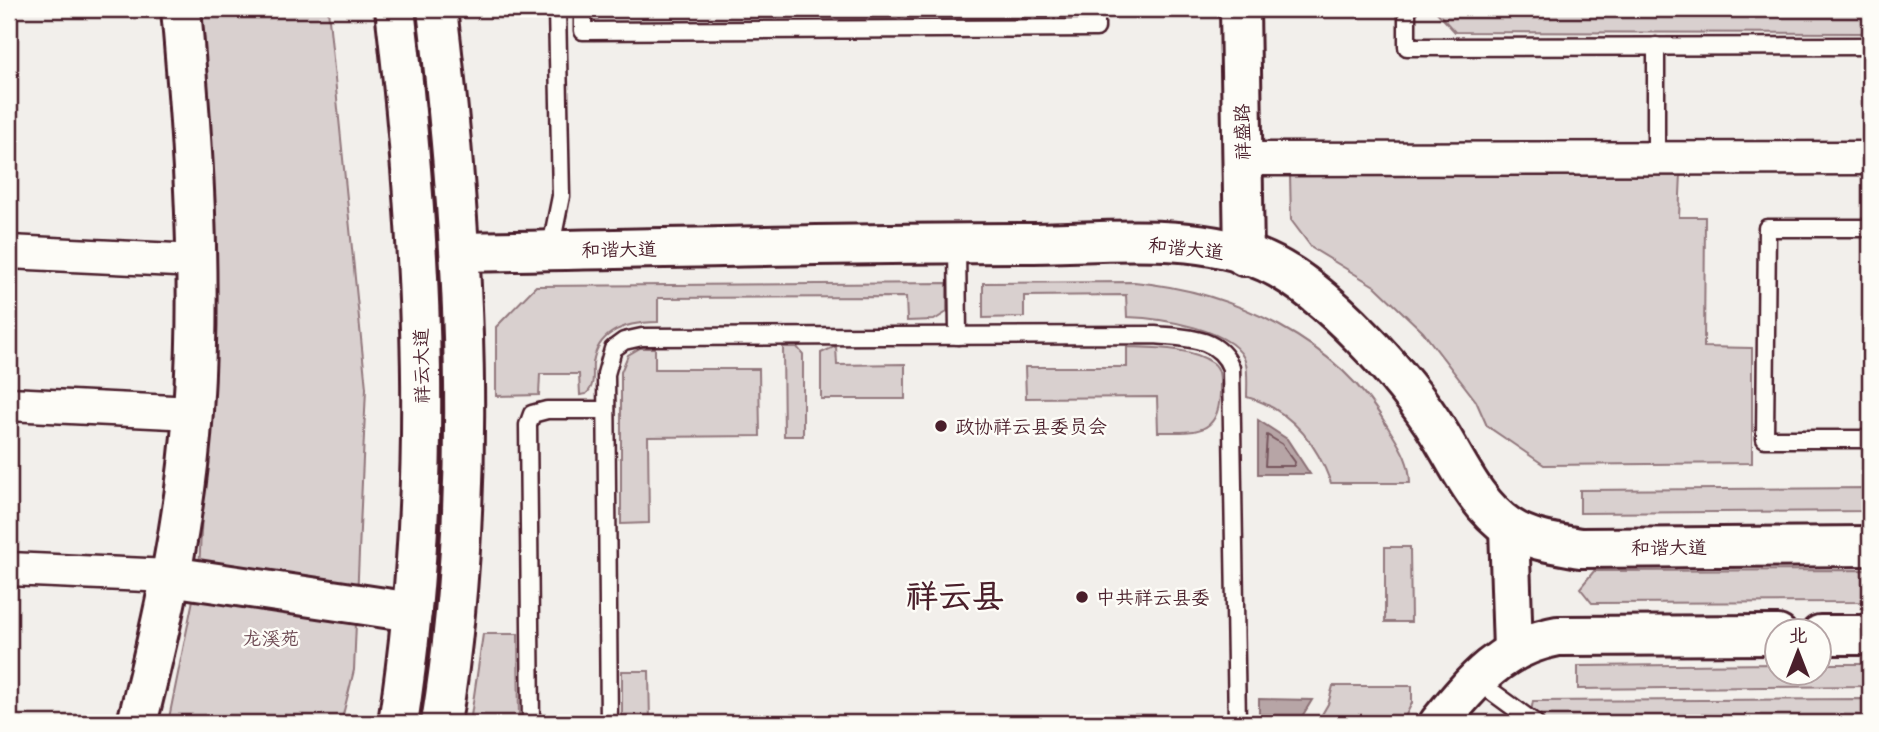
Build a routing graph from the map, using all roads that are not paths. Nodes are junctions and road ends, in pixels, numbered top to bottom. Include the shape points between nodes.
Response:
1 (181, 9) edge
2 (395, 9) edge
3 (437, 9) edge
4 (557, 9) edge
5 (583, 9) edge
6 (1096, 9) edge
7 (1240, 9) edge
8 (1407, 9) edge
9 (1656, 46) junction
10 (1870, 46) edge
11 (1656, 158) junction
12 (1870, 158) edge
13 (1242, 159) junction
14 (1870, 228) edge
15 (957, 243) junction
16 (550, 251) junction
17 (9, 252) edge
18 (460, 252) junction
19 (1244, 256) junction
20 (197, 261) junction
21 (958, 336) junction
22 (9, 404) edge
23 (606, 410) junction
24 (193, 413) junction
25 (1870, 439) edge
26 (1509, 527) junction
27 (1870, 546) edge
28 (9, 569) edge
29 (170, 576) junction
30 (412, 612) junction
31 (1764, 635) edge
32 (1834, 635) edge
33 (1870, 635) edge
34 (1513, 650) junction
35 (1458, 708) edge
36 (137, 723) edge
37 (398, 723) edge
38 (441, 723) edge
39 (531, 723) edge
40 (608, 723) edge
41 (1237, 723) edge
42 (1535, 723) edge

1 - 20 main road
2 - 30 main road, 祥云大道 via 413,183 421,347 420,496
3 - 18 main road
4 - 16 lane via 561,196
5 - 6 lane via 583,31 1096,28
7 - 13 main road, 祥盛路
8 - 9 lane via 1407,47
9 - 10 lane
9 - 11 lane
11 - 12 street
11 - 13 street
13 - 19 main road, 祥盛路
14 - 25 lane via 1766,228 1765,439
15 - 16 main road, 和谐大道
15 - 19 main road, 和谐大道 via 1161,243 1214,247
15 - 21 lane
16 - 18 main road, 和谐大道
17 - 20 street
18 - 38 main road via 464,372 461,522
19 - 26 main road, 和谐大道 via 1282,271 1375,350 1415,397 1469,484
20 - 24 main road
21 - 23 lane via 642,337 624,341 608,359
21 - 41 lane via 1155,335 1209,343 1227,356 1231,368
22 - 24 street
23 - 39 lane via 547,410 532,414 527,425
23 - 40 lane
24 - 29 main road
26 - 27 main road, 和谐大道 via 1554,544 1581,548
26 - 34 main road
28 - 29 street
29 - 30 main road
29 - 36 main road
30 - 37 main road, 祥云大道
31 - 34 main road via 1558,636 1532,640
32 - 33 main road
34 - 35 main road
35 - 42 lane

